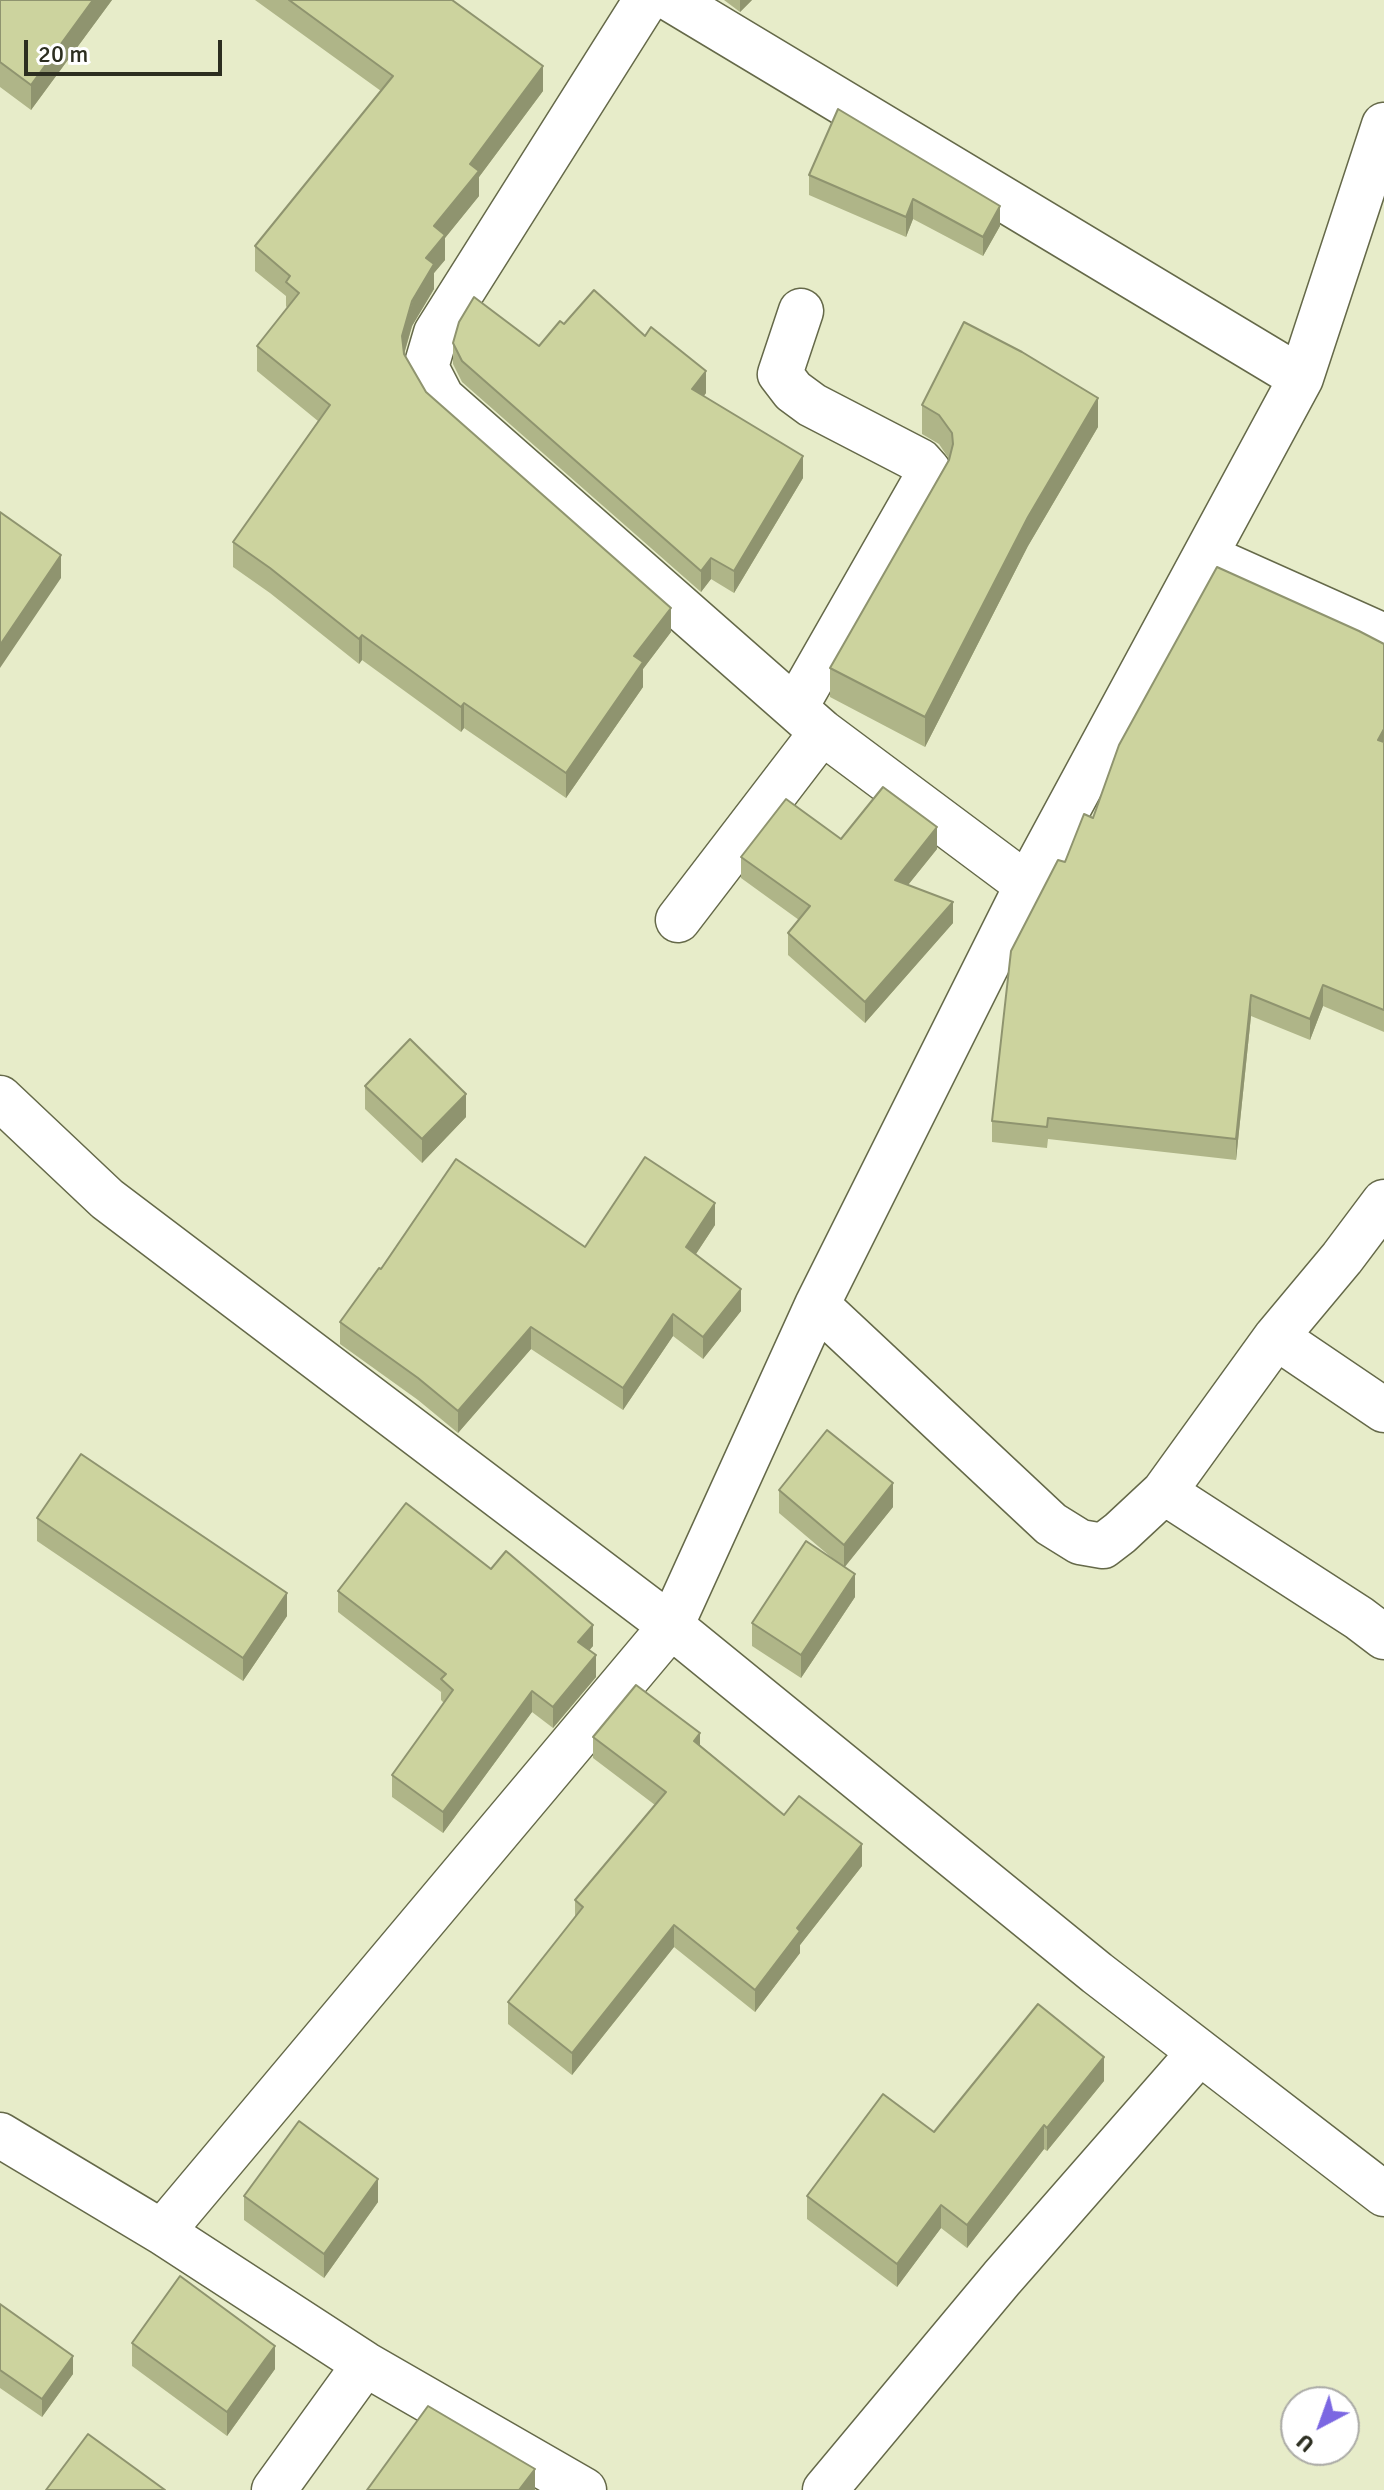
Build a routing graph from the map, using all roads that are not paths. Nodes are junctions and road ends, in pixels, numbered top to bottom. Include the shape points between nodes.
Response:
1 (646, 0) edge
2 (672, 0) edge
3 (1384, 125) edge
4 (801, 311) dead end
5 (1301, 378) junction
6 (1205, 556) junction
7 (1384, 636) edge
8 (808, 720) junction
9 (1027, 885) junction
10 (678, 920) dead end
11 (0, 1098) edge
12 (1384, 1202) edge
13 (817, 1305) junction
14 (1276, 1337) junction
15 (1384, 1410) edge
16 (1164, 1492) junction
17 (671, 1626) junction
18 (1384, 1637) edge
19 (1199, 2053) junction
20 (0, 2135) edge
21 (1379, 2179) edge
22 (162, 2232) junction
23 (365, 2364) junction
24 (274, 2490) edge
25 (584, 2490) edge
26 (825, 2490) edge

1 - 8 street via 436,333 426,367 442,398
2 - 5 street
3 - 5 street
4 - 8 street via 780,374 793,391 928,470
5 - 6 street
6 - 7 street
6 - 9 street
8 - 9 street
8 - 10 street
9 - 13 street
11 - 17 street via 107,1199
12 - 14 street
13 - 16 street via 1051,1524 1080,1542 1103,1546
13 - 17 street
14 - 15 street
14 - 16 street
16 - 18 street
17 - 19 street
17 - 22 street
19 - 21 street
19 - 26 street
20 - 22 street
22 - 23 street
23 - 24 street
23 - 25 street

